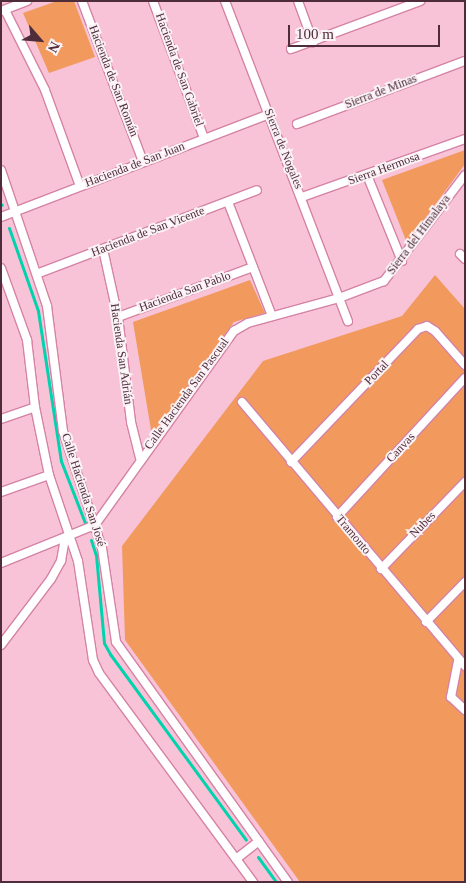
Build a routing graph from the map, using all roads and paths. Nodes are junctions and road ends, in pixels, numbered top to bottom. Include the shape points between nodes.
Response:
1 (27, 1) edge
2 (82, 1) edge
3 (153, 1) edge
4 (225, 1) edge
5 (298, 1) edge
6 (420, 1) edge
7 (3, 11) edge
8 (313, 42) junction
9 (291, 50) dead end
10 (465, 61) edge
11 (269, 114) junction
12 (297, 124) dead end
13 (204, 138) junction
14 (465, 139) edge
15 (143, 162) junction
16 (1, 170) edge
17 (368, 175) junction
18 (465, 175) edge
19 (80, 186) junction
20 (257, 190) dead end
21 (302, 197) junction
22 (228, 202) junction
23 (15, 212) junction
24 (1, 217) edge
25 (103, 249) junction
26 (402, 261) junction
27 (253, 267) junction
28 (1, 268) edge
29 (39, 274) junction
30 (339, 298) junction
31 (272, 316) junction
32 (118, 317) junction
33 (348, 321) dead end
34 (465, 365) edge
35 (465, 378) edge
36 (242, 402) dead end
37 (35, 407) junction
38 (1, 419) edge
39 (140, 458) junction
40 (291, 462) junction
41 (49, 474) junction
42 (465, 482) edge
43 (1, 492) edge
44 (337, 517) junction
45 (95, 525) junction
46 (68, 538) junction
47 (1, 563) edge
48 (381, 569) junction
49 (465, 582) edge
50 (426, 622) junction
51 (1, 645) edge
52 (461, 663) edge
53 (465, 710) edge
54 (259, 842) junction
55 (236, 859) junction
56 (253, 882) edge
57 (288, 882) edge

1 - 7 street
2 - 15 street, Hacienda de San Román
3 - 13 street, Hacienda de San Gabriel
4 - 11 street, Sierra de Nogales
5 - 8 street
6 - 8 street
7 - 19 street via 45,90
8 - 9 street
10 - 12 street, Sierra de Minas
11 - 13 street, Hacienda de San Juan
11 - 21 street, Sierra de Nogales
13 - 15 street, Hacienda de San Juan
14 - 17 street, Sierra Hermosa
15 - 19 street, Hacienda de San Juan
16 - 23 street, Calle Hacienda San José
17 - 21 street, Sierra Hermosa
17 - 26 street
18 - 26 street, Sierra del Himalaya
19 - 23 street, Hacienda de San Juan
20 - 22 street, Hacienda de San Vicente
21 - 30 street, Sierra de Nogales
22 - 25 street, Hacienda de San Vicente
22 - 27 street
23 - 24 street, Hacienda de San Juan
23 - 29 street, Calle Hacienda San José
25 - 29 street, Hacienda de San Vicente
25 - 32 street, Hacienda San Adrián
26 - 30 street, Sierra del Himalaya via 384,280
27 - 31 street
27 - 32 street, Hacienda San Pablo
28 - 37 street, Calle Hacienda San José via 27,340
29 - 45 street, Calle Hacienda San José via 51,329 65,439
30 - 31 street, Calle Hacienda San Pascual
30 - 33 street, Sierra de Nogales
31 - 39 street, Calle Hacienda San Pascual via 241,326 228,337
32 - 39 street, Hacienda San Adrián via 131,422
34 - 40 street, Portal via 435,331 427,326 418,329
35 - 44 street, Canvas
36 - 40 street, Tramonto
37 - 38 street
37 - 41 street, Calle Hacienda San José
39 - 45 street, Calle Hacienda San Pascual
40 - 44 street, Tramonto
41 - 43 street
41 - 46 street, Calle Hacienda San José
42 - 48 street, Nubes
44 - 48 street, Tramonto
45 - 46 street
45 - 54 street, Calle Hacienda San José via 102,548 116,642
46 - 47 street
46 - 51 street via 51,579
46 - 55 street, Calle Hacienda San José via 81,572 88,638 99,673
48 - 50 street, Tramonto
49 - 50 street
50 - 52 street, Tramonto
52 - 53 street via 451,696
54 - 55 street
54 - 57 street, Calle Hacienda San José
55 - 56 street, Calle Hacienda San José

